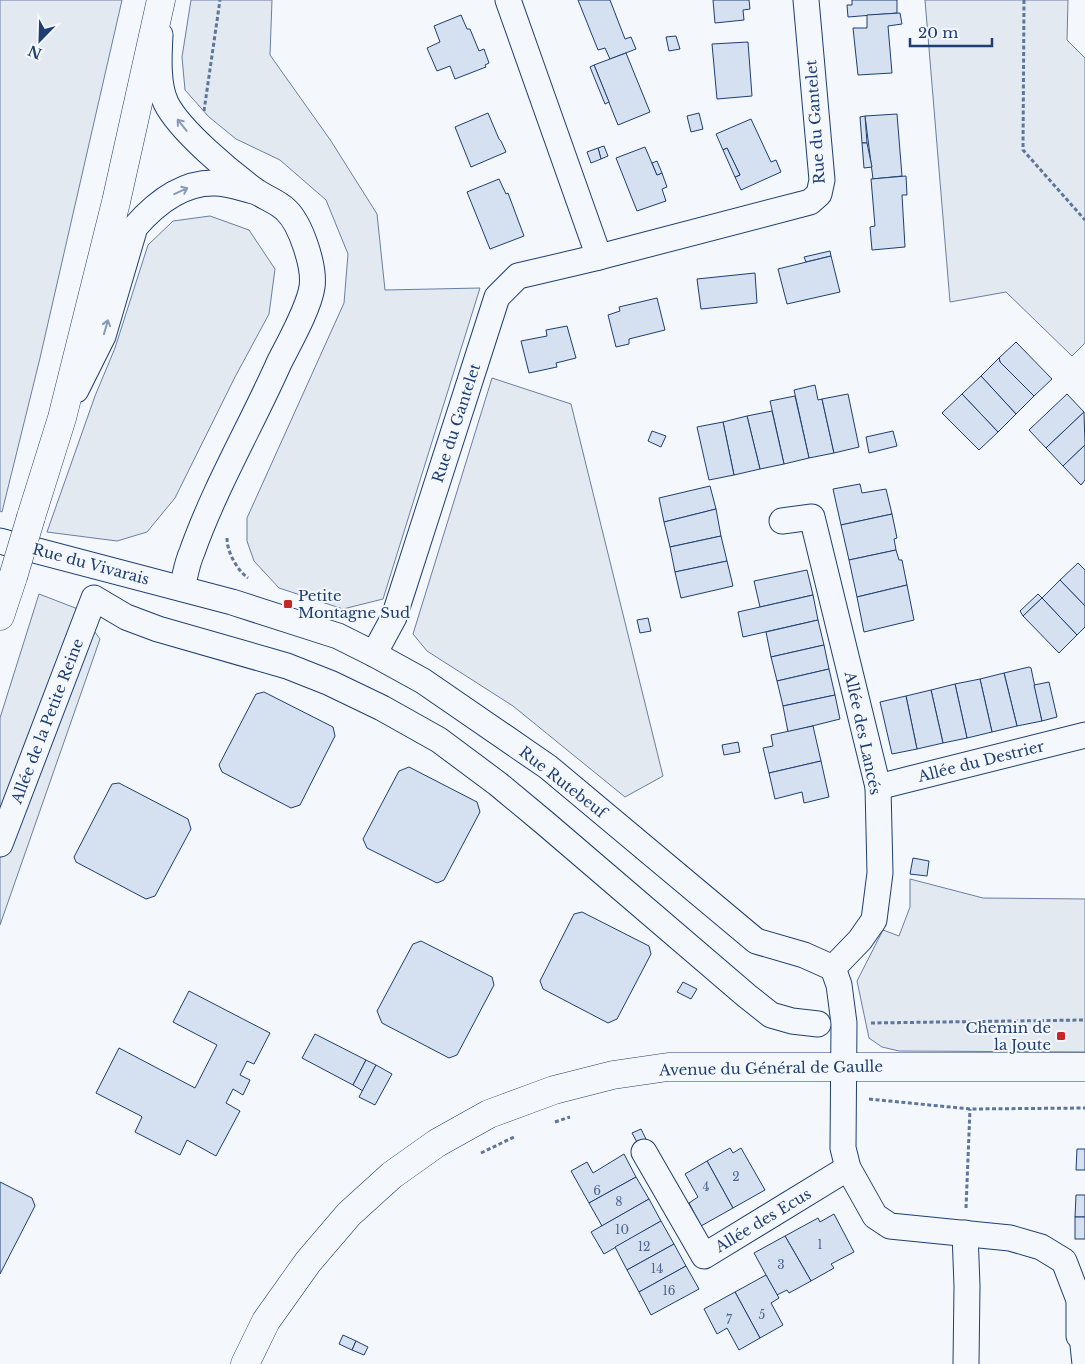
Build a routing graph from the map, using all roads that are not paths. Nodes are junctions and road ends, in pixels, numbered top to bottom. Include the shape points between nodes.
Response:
1 (162, 0) edge
2 (508, 0) edge
3 (806, 0) edge
4 (258, 192) junction
5 (599, 257) junction
6 (62, 418) junction
7 (782, 522) dead end
8 (0, 541) edge
9 (182, 588) junction
10 (0, 616) edge
11 (374, 654) junction
12 (1085, 735) edge
13 (878, 787) junction
14 (0, 844) edge
15 (833, 968) junction
16 (818, 1024) dead end
17 (843, 1067) junction
18 (1085, 1067) edge
19 (644, 1152) dead end
20 (848, 1168) junction
21 (965, 1233) junction
22 (1078, 1336) joint
23 (245, 1364) edge
24 (966, 1364) edge
25 (1082, 1364) edge

4 -> 1 street via 214,157 183,127 165,102 159,54
1 - 6 street
2 - 5 street
3 - 5 street, Rue du Gantelet via 822,180 819,194 810,202
6 -> 4 street via 103,336 135,227 147,214 182,189 215,182
4 - 9 street via 287,211 301,234 311,260 312,287 261,403 207,513 191,553
5 - 11 street, Rue du Gantelet via 518,276 497,297 394,617
6 - 10 street, bridge
7 - 13 street, Allée des Lancés via 812,517
8 - 9 street, Rue du Vivarais
9 - 11 street, Rue Rutebeuf via 338,636
11 - 15 street, Rue Rutebeuf via 423,681 548,767 756,941 804,955
12 - 13 street, Allée du Destrier
13 - 15 street, Allée des Lancés via 880,873 874,920
14 - 16 street, Allée de la Petite Reine via 94,598 126,617 158,629 296,669 382,708 439,740 538,817 771,1015
15 - 17 street via 839,985 844,1023
17 - 18 street, Avenue du Général de Gaulle
17 - 20 street via 843,1148
17 - 23 street, Avenue du Général de Gaulle via 668,1067 613,1074 554,1090 489,1114 392,1175 349,1214 308,1262 272,1314
19 - 20 street, Allée des Ecus via 704,1256
20 - 21 street via 875,1216 890,1226
21 - 22 street via 1010,1238 1041,1247 1064,1261 1079,1300
21 - 24 street
22 - 25 street

